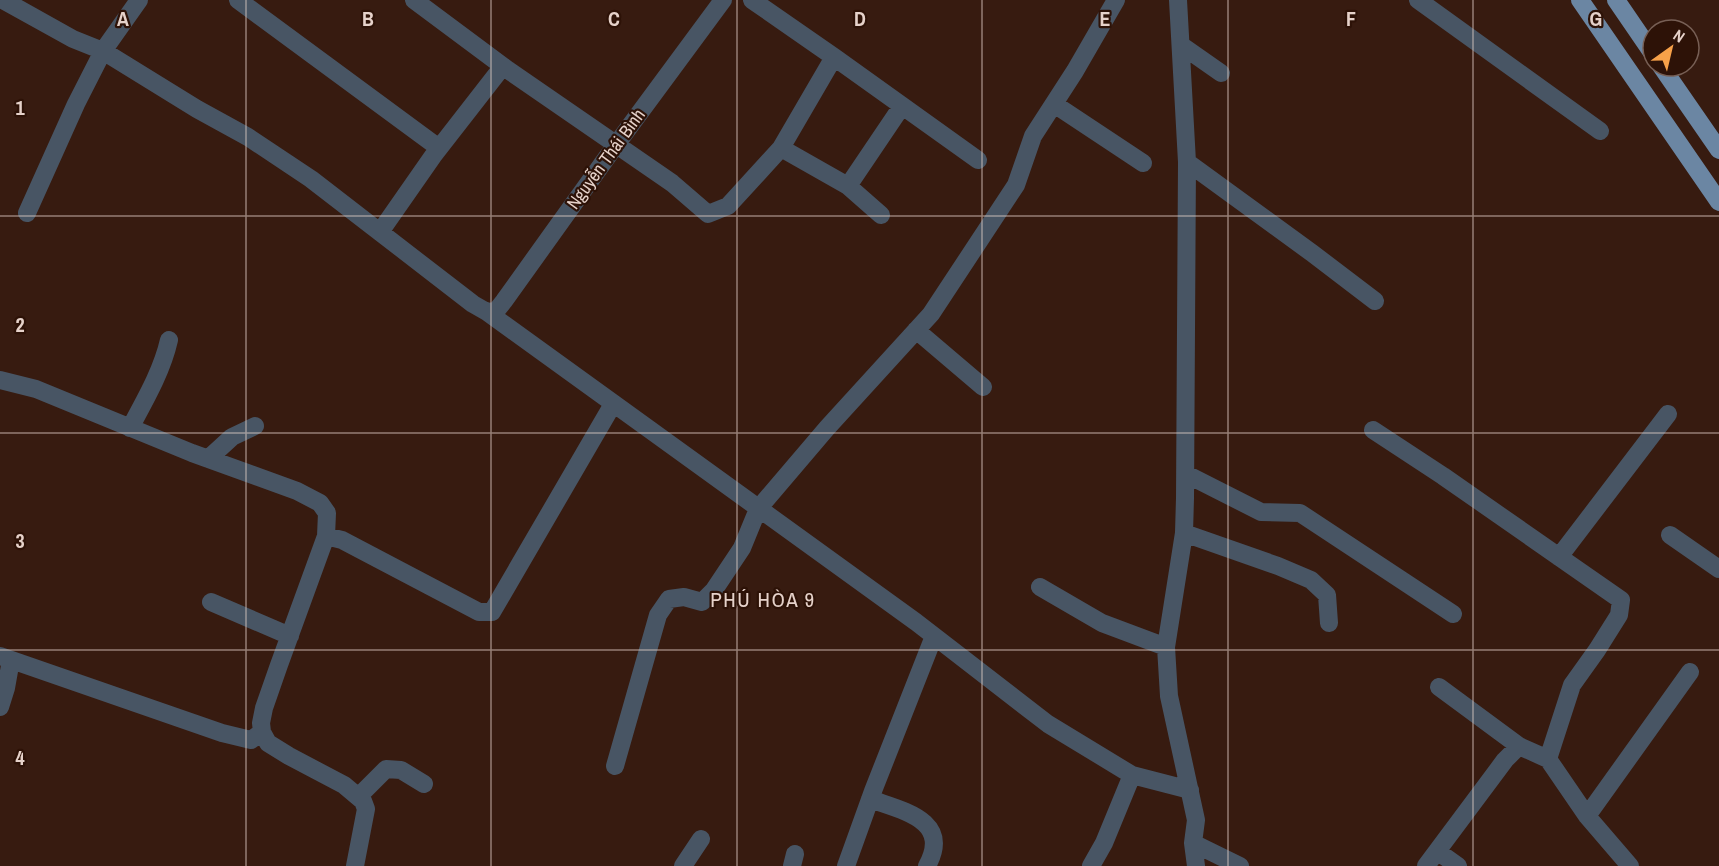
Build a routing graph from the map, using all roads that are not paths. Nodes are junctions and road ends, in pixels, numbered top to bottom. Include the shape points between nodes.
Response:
1 (3, 0) edge
2 (139, 0) edge
3 (238, 0) edge
4 (414, 0) edge
5 (723, 0) edge
6 (752, 0) edge
7 (1116, 0) edge
8 (1178, 0) edge
9 (1418, 0) edge
10 (1580, 0) edge
11 (1616, 0) edge
12 (1641, 36) edge
13 (1181, 45) junction
14 (103, 51) junction
15 (834, 57) junction
16 (503, 66) junction
17 (1221, 73) dead end
18 (1669, 78) edge
19 (1054, 104) junction
20 (902, 106) junction
21 (1600, 131) dead end
22 (616, 145) junction
23 (439, 148) junction
24 (781, 148) junction
25 (1719, 150) edge
26 (978, 160) dead end
27 (1187, 162) junction
28 (1143, 163) dead end
29 (848, 186) junction
30 (1719, 202) edge
31 (27, 213) dead end
32 (881, 215) dead end
33 (380, 232) junction
34 (1375, 302) dead end
35 (487, 312) junction
36 (916, 330) junction
37 (169, 340) dead end
38 (0, 380) edge
39 (982, 387) dead end
40 (613, 404) junction
41 (1668, 414) dead end
42 (255, 426) dead end
43 (130, 428) junction
44 (1373, 430) dead end
45 (208, 459) junction
46 (1185, 474) junction
47 (758, 509) junction
48 (1184, 533) junction
49 (1670, 535) dead end
50 (326, 536) junction
51 (1559, 557) junction
52 (1719, 569) edge
53 (1040, 587) dead end
54 (211, 602) dead end
55 (1454, 614) dead end
56 (1329, 623) dead end
57 (290, 636) junction
58 (934, 636) junction
59 (1166, 647) junction
60 (6, 658) edge
61 (1690, 672) dead end
62 (1439, 687) dead end
63 (0, 707) edge
64 (262, 732) junction
65 (1519, 746) junction
66 (1548, 759) junction
67 (615, 766) dead end
68 (1132, 775) junction
69 (424, 784) dead end
70 (1190, 790) junction
71 (359, 796) junction
72 (870, 799) junction
73 (1587, 816) junction
74 (701, 839) dead end
75 (1193, 843) junction
76 (1437, 851) junction
77 (355, 866) edge
78 (683, 866) edge
79 (846, 866) edge
80 (927, 866) edge
81 (1091, 866) edge
82 (1196, 866) edge
83 (1240, 866) edge
84 (1426, 866) edge
85 (1458, 866) edge
86 (1630, 866) edge

1 - 14 street
2 - 14 street
3 - 23 street
4 - 16 street
5 - 22 street, Nguyễn Thái Bình
6 - 15 street
7 - 19 street
8 - 13 street
9 - 21 street
10 - 30 main road
11 - 12 main road
13 - 17 street
13 - 27 street
14 - 31 street
14 - 33 street via 248,137
15 - 20 street
15 - 24 street
16 - 22 street
16 - 23 street
18 - 25 main road
19 - 28 street
19 - 36 street via 1033,136 1016,185 931,314
20 - 26 street
20 - 29 street
22 - 24 street via 672,183 708,214 728,206
22 - 35 street, Nguyễn Thái Bình via 504,302 495,311
23 - 33 street
24 - 29 street
27 - 34 street
27 - 46 street
29 - 32 street
33 - 35 street
35 - 40 street
36 - 39 street
36 - 47 street
37 - 43 street via 152,386
38 - 43 street via 36,389
40 - 47 street
40 - 50 street via 492,612 479,612 342,540
41 - 51 street
42 - 45 street via 232,437
43 - 45 street
44 - 51 street
45 - 50 street via 320,503 327,513
46 - 48 street
46 - 55 street via 1261,512 1300,513
47 - 58 street
47 - 67 street via 742,548 714,590 702,602 684,597 669,599 658,615
48 - 56 street via 1311,580 1327,595
48 - 59 street
49 - 52 street
50 - 57 street
51 - 66 street via 1621,600 1619,615 1572,685
53 - 59 street via 1102,623
54 - 57 street
57 - 64 street via 264,708
58 - 68 street via 1048,724
58 - 72 street
59 - 70 street via 1169,696
60 - 63 street via 6,688
60 - 64 street via 222,733 251,740
61 - 73 street
62 - 65 street
64 - 71 street via 268,742 284,753
65 - 66 street
65 - 76 street
66 - 73 street
68 - 70 street
68 - 81 street
69 - 71 street via 401,770 386,769
70 - 75 street via 1196,820
71 - 77 street via 366,808
72 - 79 street
72 - 80 street via 908,812 928,825 934,840
73 - 86 street
74 - 78 street
75 - 82 street
75 - 83 street
76 - 84 street
76 - 85 street

